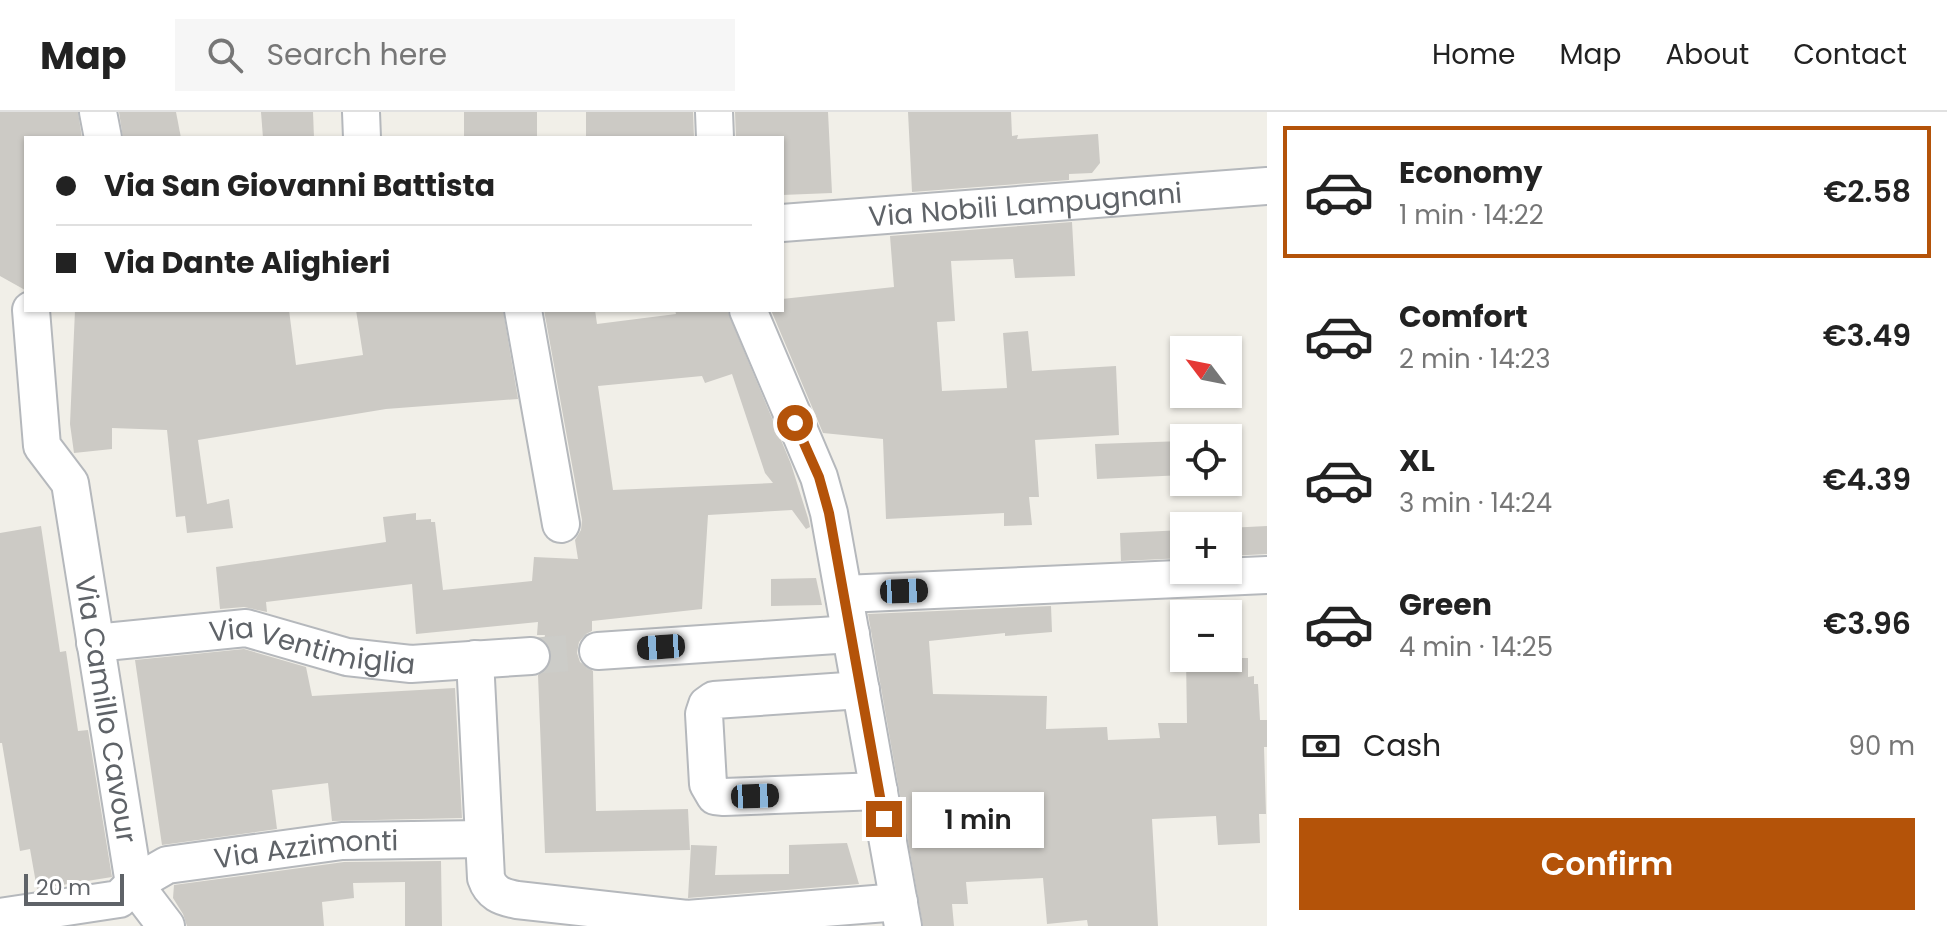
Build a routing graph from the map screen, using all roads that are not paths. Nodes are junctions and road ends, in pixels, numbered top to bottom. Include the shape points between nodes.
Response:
1 (98, 112) edge
2 (361, 112) edge
3 (714, 112) edge
4 (103, 136) edge
5 (362, 136) edge
6 (715, 136) edge
7 (1267, 186) edge
8 (784, 223) edge
9 (24, 308) edge
10 (0, 311) edge
11 (28, 312) edge
12 (523, 312) edge
13 (749, 312) edge
14 (561, 524) dead end
15 (1267, 575) edge
16 (844, 594) junction
17 (851, 634) junction
18 (95, 643) junction
19 (598, 651) tunnel mouth
20 (531, 656) tunnel mouth
21 (475, 659) junction
22 (861, 690) junction
23 (879, 791) junction
24 (484, 839) junction
25 (134, 884) junction
26 (901, 914) edge
27 (0, 917) edge
28 (166, 926) edge

1 - 4 street
2 - 5 street
3 - 6 street
7 - 8 street, Via Nobili Lampugnani
9 - 10 street
11 - 18 street, Via Camillo Cavour via 42,446 70,483
12 - 14 street
13 - 16 street via 819,477
15 - 16 street
16 - 17 street
17 - 19 street
17 - 22 street
18 - 21 street, Via Ventimiglia via 246,628 347,657 411,664
18 - 25 street, Via Camillo Cavour
20 - 21 street, Via Ventimiglia
21 - 24 street
22 - 23 street
22 - 23 street via 714,700 704,714 708,784 715,796 724,797
23 - 26 street
24 - 25 street, Via Azzimonti via 342,841 167,865
24 - 26 street via 489,887 517,900 687,919
25 - 27 street, Via Azzimonti via 119,899
25 - 28 street, Via Camillo Cavour

